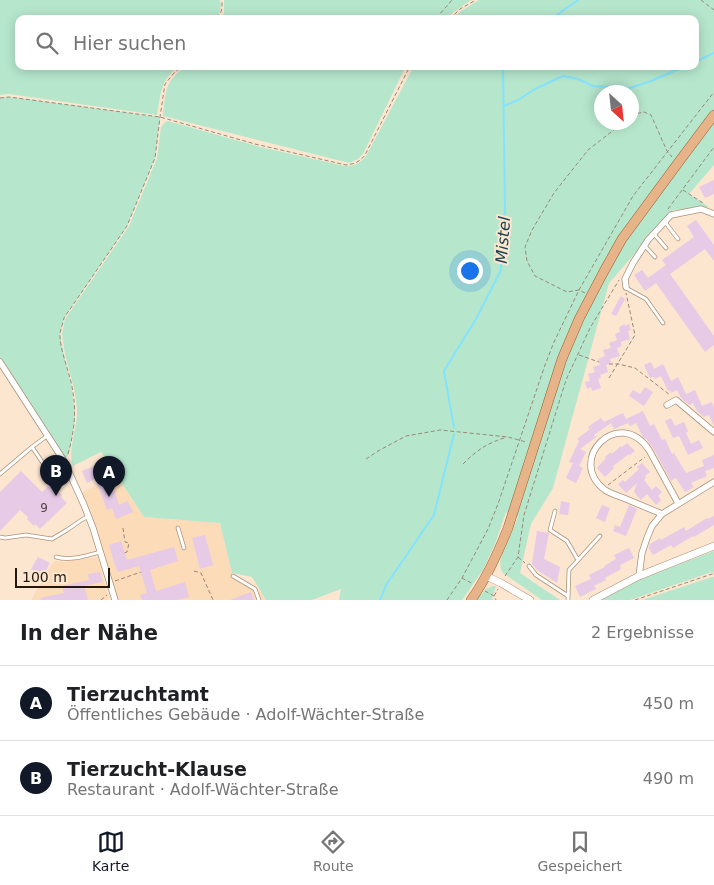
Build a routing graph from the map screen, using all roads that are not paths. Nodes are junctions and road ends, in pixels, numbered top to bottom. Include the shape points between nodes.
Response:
1 (714, 115) edge
2 (714, 214) edge
3 (664, 222) junction
4 (654, 233) junction
5 (678, 239) dead end
6 (644, 245) junction
7 (666, 248) dead end
8 (655, 257) dead end
9 (626, 287) joint
10 (663, 323) dead end
11 (0, 362) edge
12 (666, 405) dead end
13 (714, 432) edge
14 (48, 436) junction
15 (32, 447) junction
16 (65, 464) junction
17 (0, 474) edge
18 (714, 482) edge
19 (678, 503) junction
20 (555, 511) dead end
21 (662, 514) junction
22 (89, 517) junction
23 (178, 528) dead end
24 (600, 536) dead end
25 (0, 537) edge
26 (714, 546) edge
27 (184, 548) dead end
28 (100, 552) junction
29 (56, 557) dead end
30 (578, 560) junction
31 (529, 566) road end
32 (233, 576) dead end
33 (486, 576) junction
34 (639, 576) junction
35 (568, 598) edge
36 (115, 600) edge
37 (259, 600) edge
38 (471, 600) edge
39 (530, 600) edge
40 (593, 600) edge

1 - 33 main road via 622,239 579,319 562,359 508,528
2 - 3 street via 701,209 671,215
3 - 4 street
3 - 5 lane
4 - 6 street
4 - 7 lane
6 - 8 lane
6 - 9 street via 625,279
9 - 10 lane via 646,299
11 - 14 street
12 - 13 street via 676,400
14 - 15 lane
14 - 16 street
15 - 16 lane via 49,472
15 - 17 lane
16 - 22 street
18 - 19 street
19 - 21 street
19 - 21 street via 639,439 622,434 609,436 596,445 592,474 600,485 612,494
20 - 30 lane via 550,530 568,542
21 - 34 street via 647,538
22 - 25 lane via 52,539 26,535
22 - 28 street
23 - 27 lane
24 - 30 lane
26 - 34 street
28 - 29 lane via 64,559
28 - 36 street
30 - 35 lane via 569,570
31 - 35 lane via 536,575
32 - 37 lane via 255,589
33 - 38 main road
33 - 39 street
34 - 40 street

